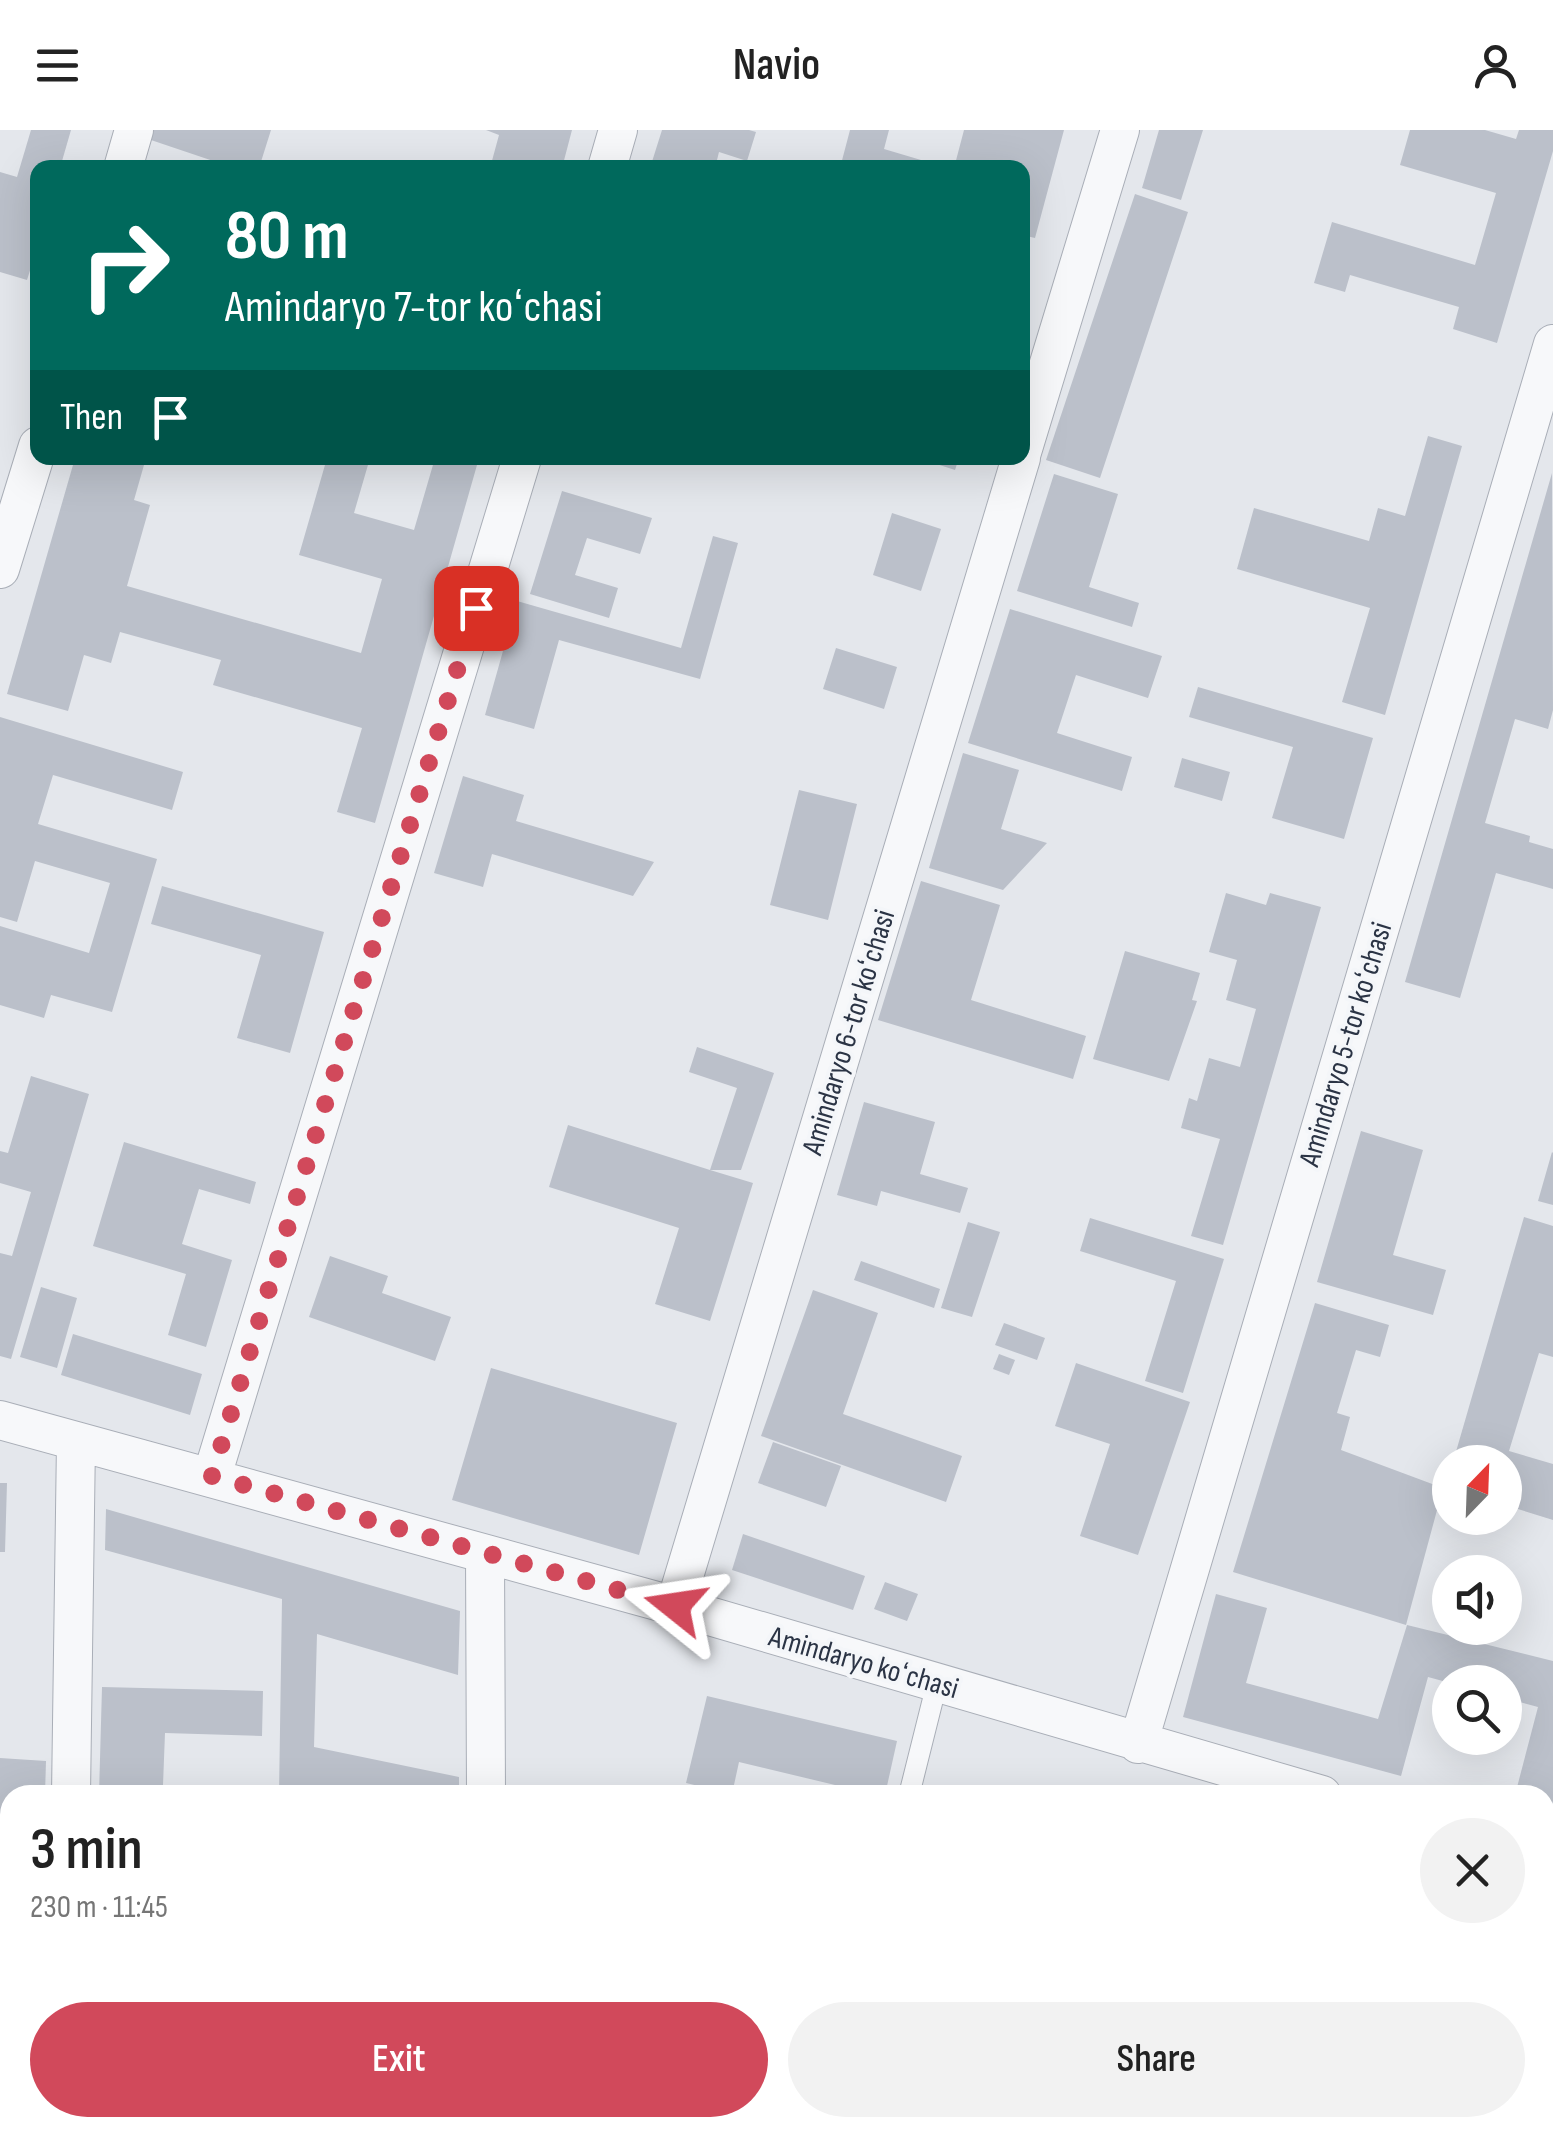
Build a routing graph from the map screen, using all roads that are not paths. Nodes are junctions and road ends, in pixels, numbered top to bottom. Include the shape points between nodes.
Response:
1 (134, 130) edge
2 (618, 130) edge
3 (1120, 130) edge
4 (125, 160) edge
5 (610, 160) edge
6 (1553, 344) edge
7 (1030, 428) edge
8 (32, 465) edge
9 (520, 465) edge
10 (1019, 465) edge
11 (0, 569) edge
12 (0, 1420) edge
13 (76, 1441) junction
14 (212, 1476) junction
15 (485, 1554) junction
16 (675, 1606) junction
17 (937, 1683) junction
18 (1138, 1744) junction
19 (70, 1785) edge
20 (486, 1785) edge
21 (912, 1785) edge
22 (1286, 1785) edge

1 - 4 street
2 - 5 street
3 - 7 street, Amindaryo 6-tor koʻchasi
6 - 18 street, Amindaryo 5-tor koʻchasi
8 - 11 street
9 - 14 street
10 - 16 street, Amindaryo 6-tor koʻchasi
12 - 13 street, Amindaryo koʻchasi
13 - 14 street, Amindaryo koʻchasi
13 - 19 street
14 - 15 street, Amindaryo koʻchasi
15 - 16 street, Amindaryo koʻchasi
15 - 20 street
16 - 17 street, Amindaryo koʻchasi
17 - 18 street, Amindaryo koʻchasi
17 - 21 lane
18 - 22 street, Amindaryo koʻchasi

